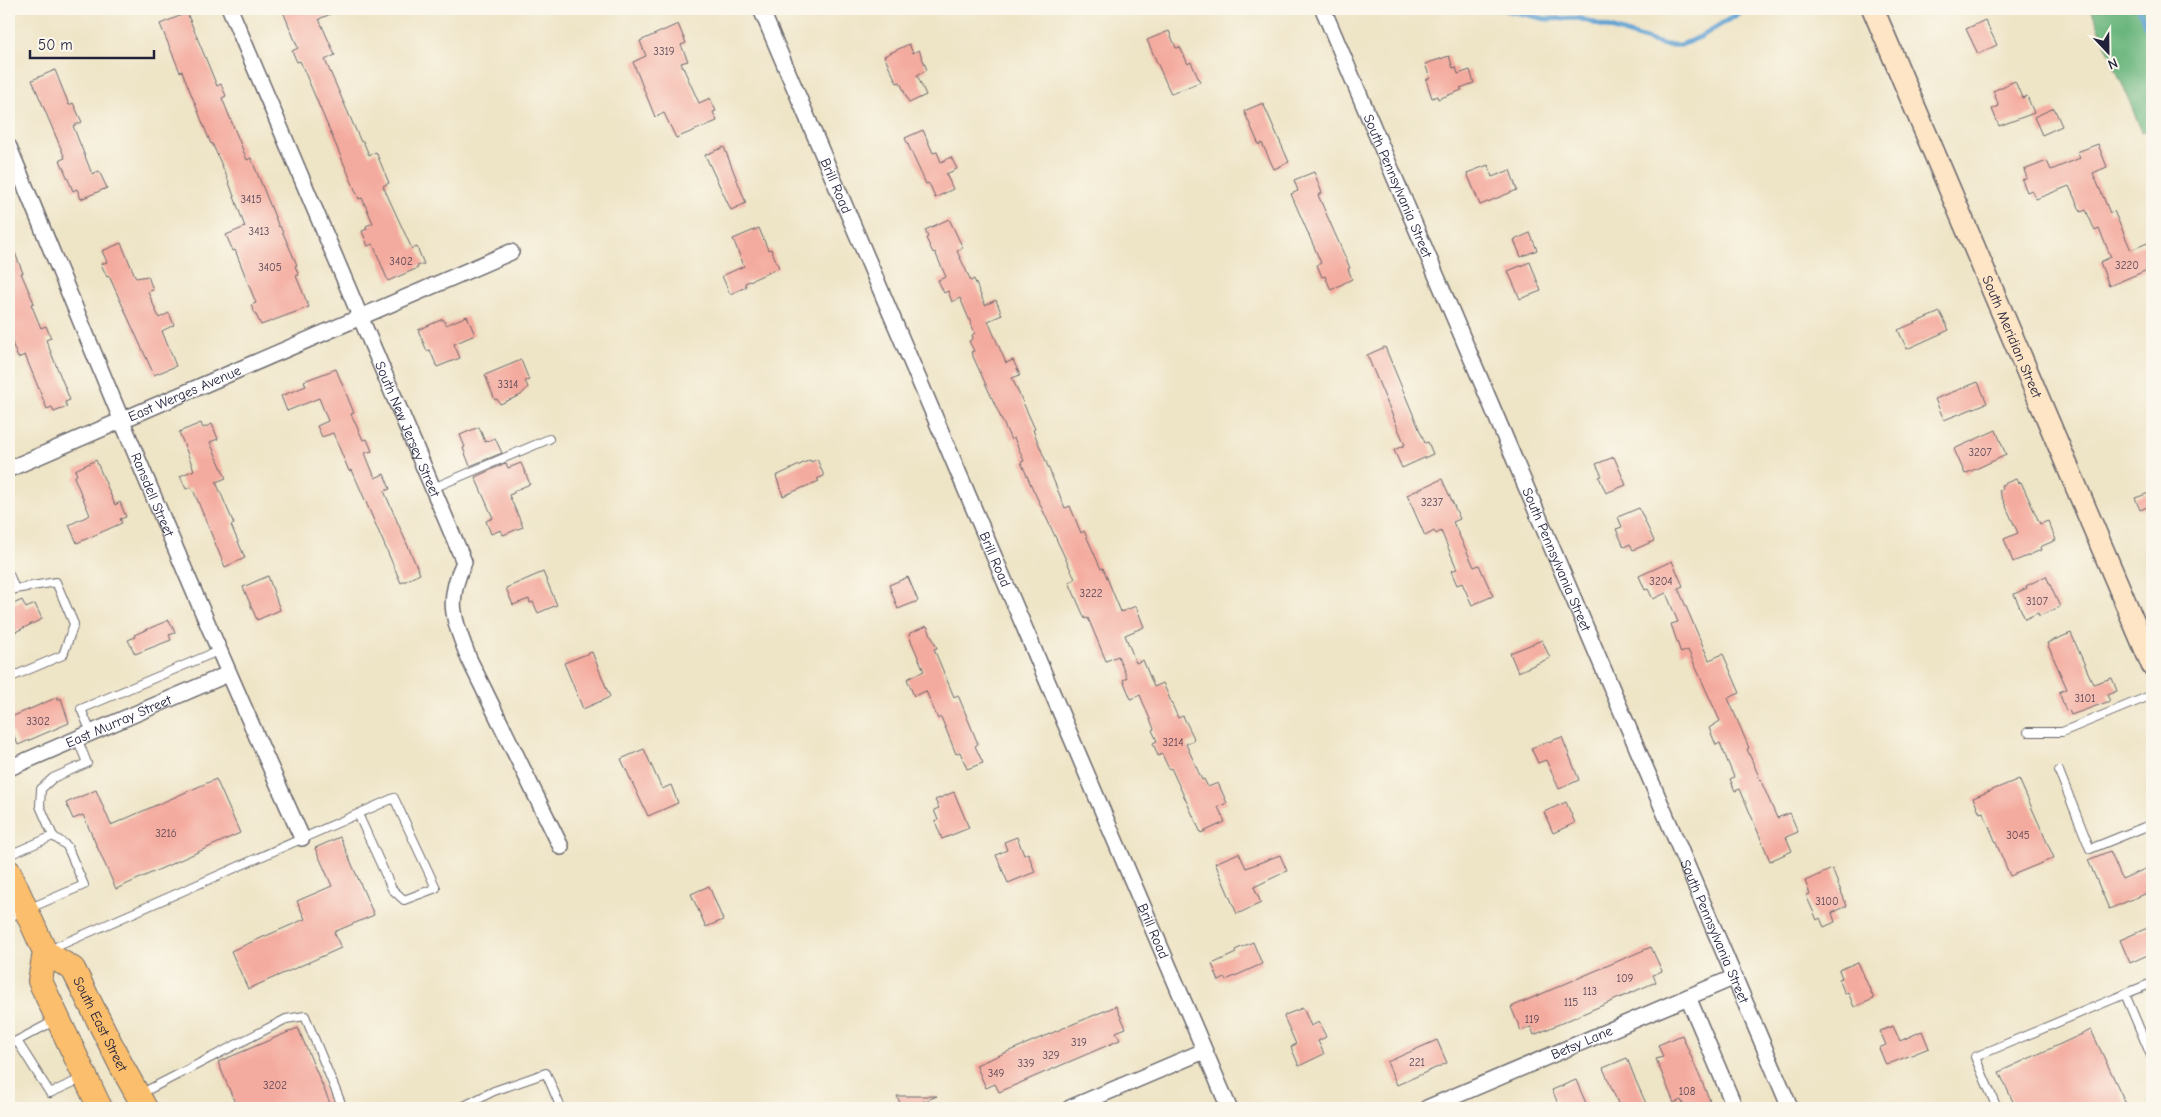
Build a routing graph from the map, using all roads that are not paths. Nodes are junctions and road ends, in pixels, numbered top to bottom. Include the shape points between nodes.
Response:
1 (230, 9) edge
2 (761, 9) edge
3 (1323, 9) edge
4 (1873, 9) edge
5 (9, 148) edge
6 (511, 252) dead end
7 (362, 318) junction
8 (120, 419) junction
9 (550, 439) dead end
10 (9, 469) edge
11 (433, 488) junction
12 (9, 574) edge
13 (12, 591) edge
14 (218, 651) junction
15 (2152, 665) edge
16 (228, 674) junction
17 (9, 678) edge
18 (2152, 695) edge
19 (2028, 732) dead end
20 (84, 735) junction
21 (9, 768) edge
22 (2059, 771) dead end
23 (358, 814) junction
24 (2152, 824) edge
25 (53, 836) junction
26 (302, 838) junction
27 (561, 847) dead end
28 (9, 855) edge
29 (9, 872) edge
30 (17, 913) edge
31 (45, 952) junction
32 (1735, 977) junction
33 (2152, 983) edge
34 (2125, 994) junction
35 (1688, 997) junction
36 (58, 1019) junction
37 (16, 1041) junction
38 (9, 1045) edge
39 (1204, 1051) junction
40 (2152, 1058) edge
41 (86, 1077) junction
42 (141, 1102) edge
43 (100, 1108) edge
44 (343, 1108) edge
45 (460, 1108) edge
46 (561, 1108) edge
47 (1070, 1108) edge
48 (1229, 1108) edge
49 (1427, 1108) edge
50 (1735, 1108) edge
51 (1790, 1108) edge
52 (1998, 1108) edge

1 - 7 street, South New Jersey Street
2 - 39 street, Brill Road
3 - 32 street, South Pennsylvania Street
4 - 15 main road, South Meridian Street
5 - 8 street, Ransdell Street
6 - 7 street, East Werges Avenue
7 - 8 street, East Werges Avenue
7 - 11 street, South New Jersey Street
8 - 10 street, East Werges Avenue
8 - 14 street, Ransdell Street
9 - 11 lane
11 - 27 street, South New Jersey Street via 464,562 456,580 452,606 458,630
12 - 13 lane
13 - 17 lane via 56,582 74,624 63,655
14 - 16 street, Ransdell Street
14 - 20 lane via 81,709
16 - 20 street, East Murray Street
16 - 26 street, Ransdell Street
18 - 19 lane via 2062,732
20 - 21 street, East Murray Street
20 - 25 lane via 88,763 53,778 41,789 40,806
22 - 24 lane via 2090,849
23 - 23 lane via 394,798 436,888 404,900 392,889
23 - 26 lane
25 - 28 lane
25 - 30 lane via 66,846 84,885
26 - 31 lane
29 - 30 main road
30 - 31 main road
31 - 36 main road via 40,981
31 - 42 main road, South East Street via 73,969
32 - 35 street, Betsy Lane
32 - 51 street, South Pennsylvania Street
33 - 34 lane
34 - 40 lane
34 - 52 lane via 1975,1057
35 - 49 street, Betsy Lane
35 - 50 street
36 - 37 lane
36 - 41 main road
37 - 38 lane
37 - 41 lane via 50,1093
39 - 47 street
39 - 48 street, Brill Road
41 - 43 main road
42 - 44 lane via 286,1019 305,1016
45 - 46 lane via 494,1091 546,1073

